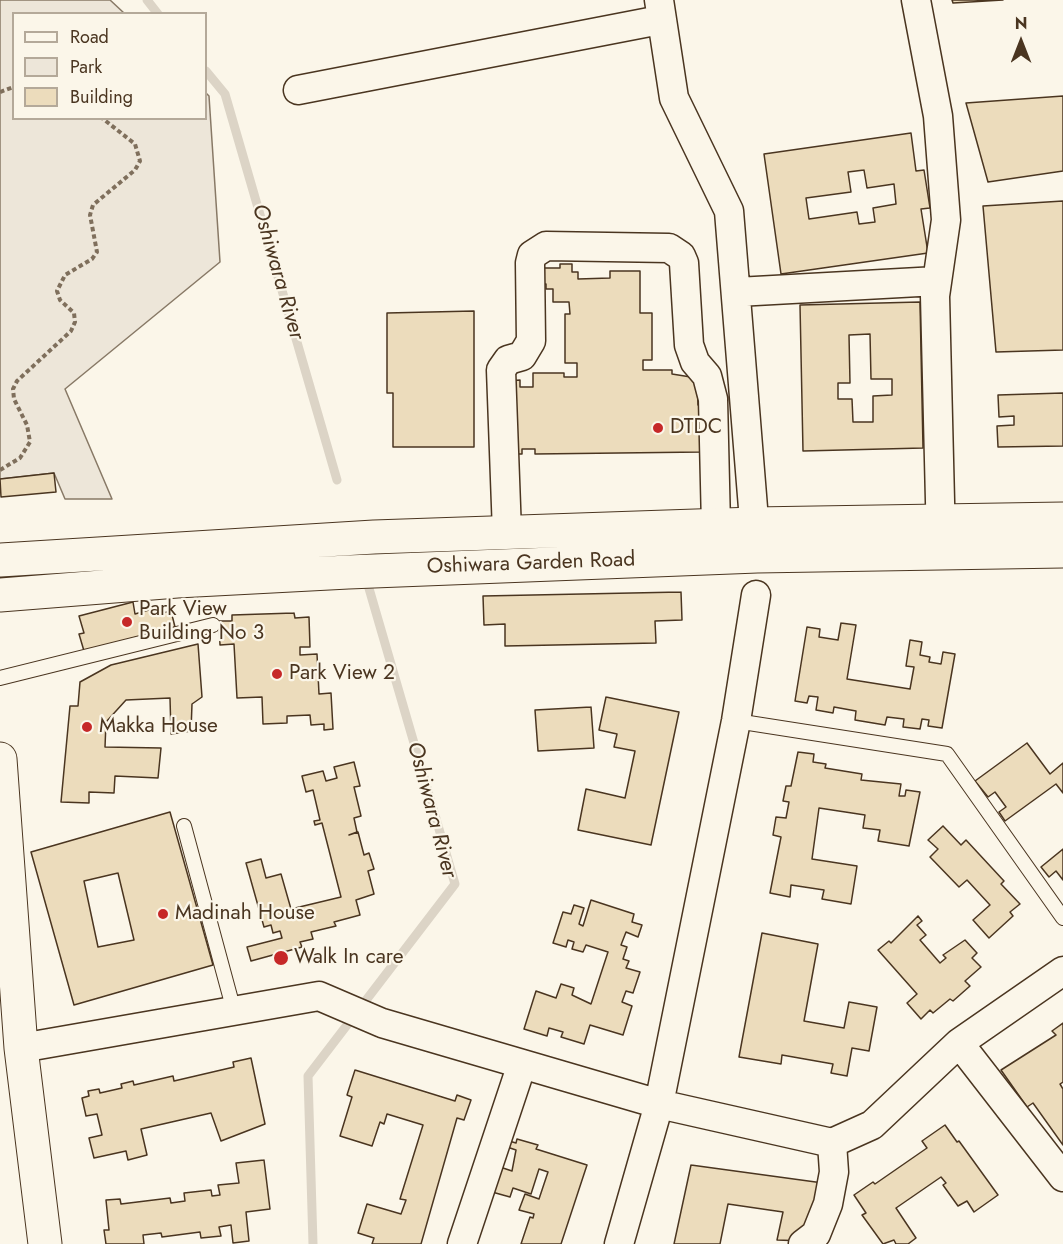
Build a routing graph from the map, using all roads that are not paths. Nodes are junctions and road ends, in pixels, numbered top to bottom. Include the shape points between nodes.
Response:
1 (916, 0) edge
2 (659, 10) edge
3 (298, 90) dead end
4 (937, 281) junction
5 (737, 292) junction
6 (1063, 519) edge
7 (716, 526) junction
8 (507, 532) junction
9 (941, 537) junction
10 (755, 540) junction
11 (1063, 551) edge
12 (0, 560) edge
13 (0, 595) edge
14 (756, 595) dead end
15 (213, 625) dead end
16 (0, 678) edge
17 (736, 721) junction
18 (0, 759) edge
19 (184, 826) dead end
20 (1063, 918) edge
21 (1061, 977) edge
22 (234, 1011) junction
23 (959, 1043) junction
24 (21, 1048) junction
25 (522, 1064) junction
26 (659, 1104) junction
27 (832, 1143) junction
28 (1063, 1177) edge
29 (45, 1244) edge
30 (462, 1244) edge
31 (619, 1244) edge
32 (803, 1244) edge

1 - 4 street via 938,116 946,220
2 - 3 street
2 - 5 street via 674,98 729,211
4 - 5 street
4 - 9 street
5 - 10 street
6 - 9 street, Oshiwara Garden Road
7 - 8 street, Oshiwara Garden Road
7 - 8 street via 712,392 689,345 681,256 669,248 546,246 532,255 530,263 531,341 522,356 508,360 501,370
7 - 10 street, Oshiwara Garden Road
8 - 12 street, Oshiwara Garden Road
9 - 10 street, Oshiwara Garden Road
9 - 11 street, Oshiwara Garden Road
10 - 13 street, Oshiwara Garden Road
14 - 17 street
15 - 16 lane
17 - 20 lane via 947,754
17 - 26 street
18 - 24 street
19 - 22 lane
21 - 23 street
22 - 24 street
22 - 25 street via 319,996 382,1023
23 - 27 street via 872,1125
23 - 28 street
24 - 29 street
25 - 26 street
25 - 30 street
26 - 27 street
26 - 31 street
27 - 32 street via 834,1172 828,1204 816,1234

